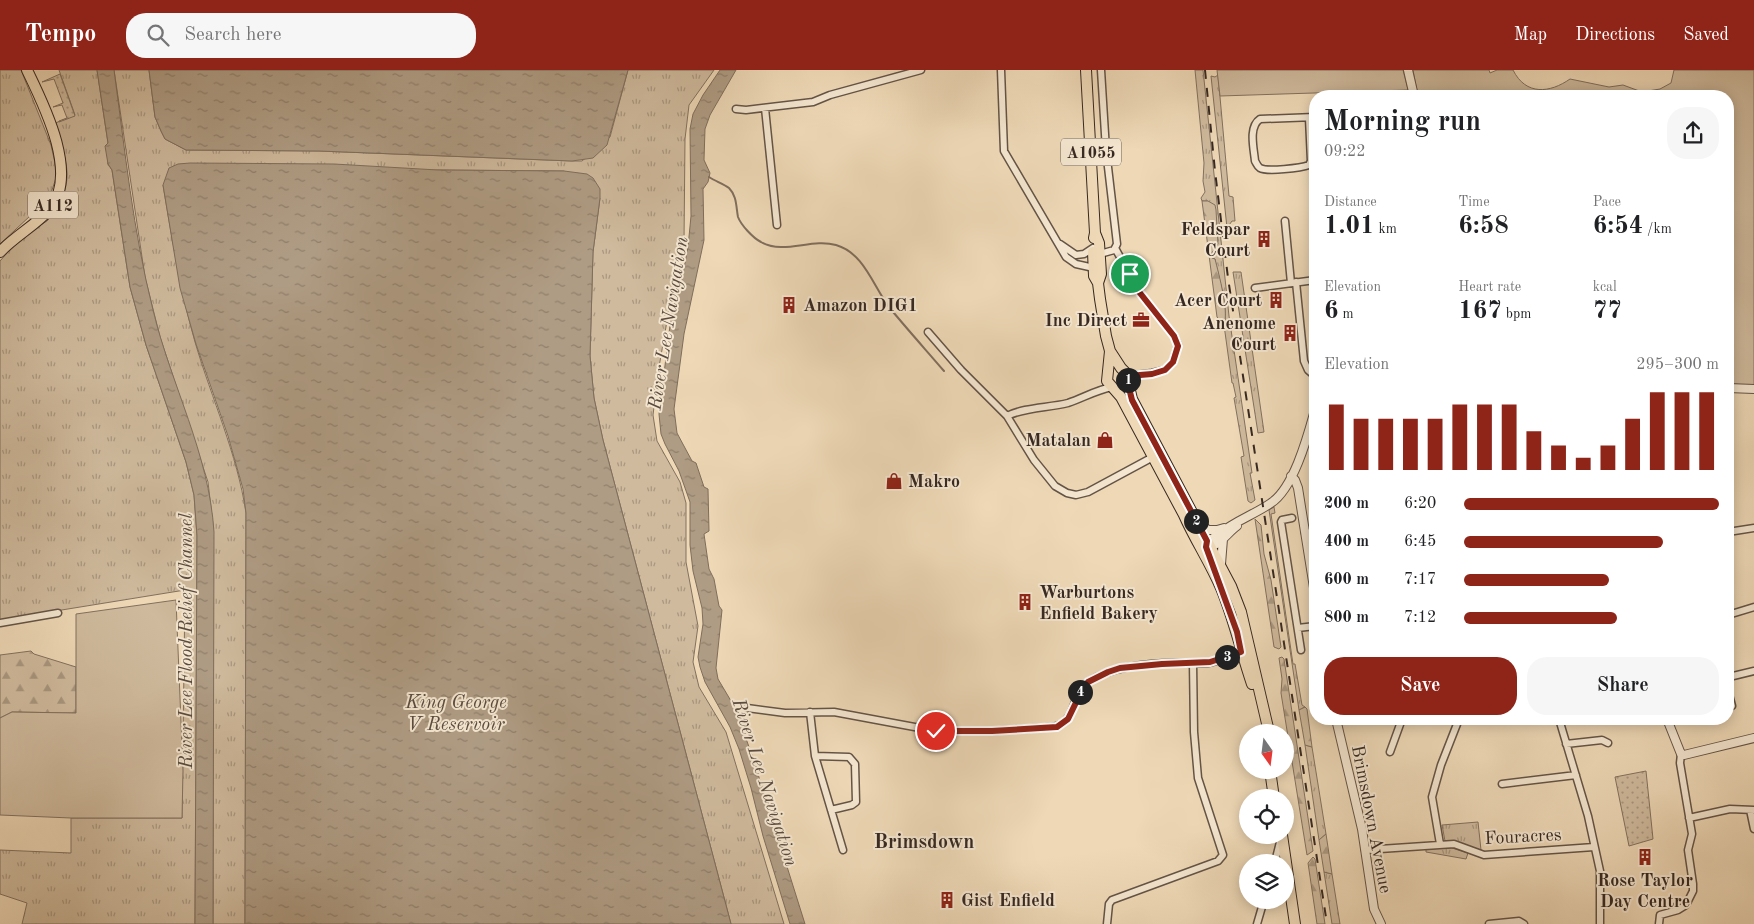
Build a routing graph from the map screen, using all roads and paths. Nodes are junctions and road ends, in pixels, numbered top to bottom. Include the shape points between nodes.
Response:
1 (28, 70) edge
2 (921, 70) edge
3 (1002, 70) edge
4 (1086, 70) edge
5 (1101, 70) edge
6 (1408, 70) edge
7 (1413, 90) edge
8 (765, 108) junction
9 (736, 109) dead end
10 (1309, 118) edge
11 (1309, 165) edge
12 (1285, 221) dead end
13 (777, 225) dead end
14 (1057, 242) junction
15 (1116, 248) junction
16 (1096, 251) junction
17 (0, 252) edge
18 (1094, 268) junction
19 (1309, 281) edge
20 (1098, 282) junction
21 (1294, 282) junction
22 (1255, 288) dead end
23 (928, 332) dead end
24 (1110, 351) junction
25 (1309, 370) edge
26 (1107, 375) junction
27 (1125, 375) junction
28 (1113, 388) junction
29 (1734, 388) edge
30 (1754, 389) edge
31 (1094, 392) junction
32 (1007, 416) junction
33 (1309, 431) edge
34 (1153, 457) junction
35 (1291, 476) junction
36 (1278, 512) dead end
37 (1194, 518) junction
38 (1292, 518) dead end
39 (1240, 520) junction
40 (1281, 520) junction
41 (1225, 527) junction
42 (1754, 528) edge
43 (1734, 531) edge
44 (1305, 533) junction
45 (1309, 533) edge
46 (1223, 539) junction
47 (1206, 545) junction
48 (1309, 557) edge
49 (1217, 569) junction
50 (1754, 607) edge
51 (1734, 612) edge
52 (58, 613) dead end
53 (0, 623) edge
54 (1309, 627) edge
55 (1298, 628) junction
56 (1300, 650) dead end
57 (1246, 653) junction
58 (1193, 663) junction
59 (1754, 671) edge
60 (1734, 676) edge
61 (747, 708) dead end
62 (810, 712) junction
63 (1261, 724) edge
64 (1267, 724) edge
65 (1337, 725) edge
66 (1400, 725) edge
67 (1457, 725) edge
68 (1561, 725) edge
69 (1670, 725) edge
70 (1754, 738) edge
71 (1608, 743) dead end
72 (1566, 744) junction
73 (1390, 752) dead end
74 (1682, 754) junction
75 (815, 756) junction
76 (1576, 775) junction
77 (1502, 784) dead end
78 (831, 810) junction
79 (1752, 810) edge
80 (1689, 818) junction
81 (1754, 828) edge
82 (1440, 844) junction
83 (1594, 847) junction
84 (842, 850) dead end
85 (1365, 850) junction
86 (1261, 909) edge
87 (1292, 909) edge
88 (1107, 924) edge
89 (1256, 924) edge
90 (1295, 924) edge
91 (1381, 924) edge
92 (1489, 924) edge
93 (1524, 924) edge
94 (1600, 924) edge
95 (1659, 924) edge

1 - 17 main road, A112 via 59,152 62,183 50,208
2 - 8 street via 830,94 813,102
3 - 14 street via 1004,150
4 - 16 main road, A1055
5 - 15 street
6 - 7 street
8 - 9 street
8 - 13 street
10 - 11 street via 1260,119 1253,128 1257,165 1266,169
12 - 21 street
14 - 16 street via 1076,255
14 - 18 street via 1073,262
15 - 16 street
15 - 27 street via 1140,293 1174,336 1178,346 1173,362 1165,370
16 - 18 main road, A1055
16 - 20 main road, A1055 via 1101,274
18 - 20 main road, A1055
19 - 21 street
20 - 24 main road, A1055
21 - 22 street
21 - 25 street via 1303,356
23 - 32 street
24 - 26 main road, A1055
24 - 27 main road, A1055
26 - 27 main road via 1114,368
26 - 28 main road, A1055 via 1108,384
26 - 31 street
27 - 28 main road via 1123,387
27 - 37 main road, A1055 via 1132,400
28 - 31 street
28 - 34 main road, A1055
29 - 30 street
31 - 32 street via 1072,401
32 - 34 street via 1038,465 1055,486 1067,493 1088,492
33 - 35 street
34 - 47 main road, A1055 via 1192,534
35 - 39 street via 1275,500
35 - 44 street via 1298,488
36 - 40 street
37 - 41 street via 1208,530
37 - 47 main road, A1055
38 - 40 street
39 - 41 street
39 - 46 street
40 - 55 street
41 - 47 street
42 - 43 street
44 - 45 street
44 - 48 street
46 - 47 street
46 - 49 street
47 - 49 main road, A1055
49 - 57 main road, A1055
49 - 57 main road, A1055 via 1241,612
50 - 51 street
52 - 53 street
54 - 55 street
55 - 56 street
57 - 58 street
57 - 63 main road, A1055
57 - 64 main road, A1055
58 - 62 street via 1120,668 1102,675 1084,686 1065,722 1052,727 936,731 854,714
58 - 88 street via 1198,778 1223,855 1218,861 1112,900
59 - 60 street
61 - 62 street via 785,713
62 - 75 street
65 - 85 street, Brimsdown Avenue
66 - 73 street
67 - 82 street via 1432,797
68 - 72 street
69 - 74 street
70 - 74 street
71 - 72 street via 1602,740
72 - 76 street
74 - 80 street via 1680,763
75 - 78 street
75 - 78 street via 850,757 856,764 856,802
76 - 77 street
76 - 83 street
78 - 84 street
79 - 80 street via 1730,809
79 - 81 street
80 - 95 street via 1692,834 1688,850 1693,891 1686,904 1678,910 1660,915
82 - 83 street, Fouracres via 1454,844 1484,855
82 - 85 street, Fouracres
83 - 94 street via 1600,871
85 - 91 street, Brimsdown Avenue via 1374,909
86 - 89 street
87 - 90 main road
92 - 93 street via 1519,921

